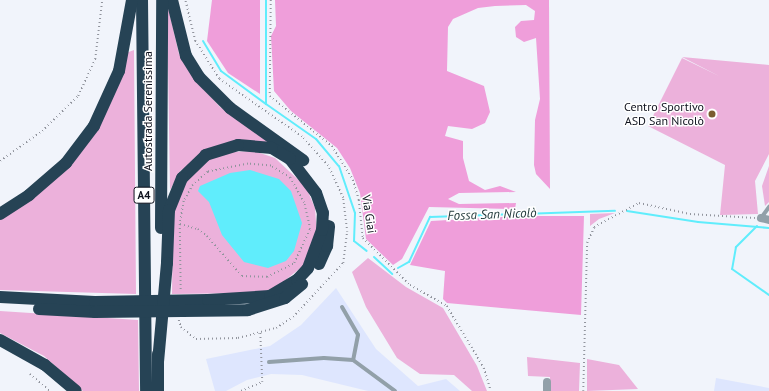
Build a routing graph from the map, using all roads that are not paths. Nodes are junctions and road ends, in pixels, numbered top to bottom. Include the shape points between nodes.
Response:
1 (132, 0) edge
2 (142, 0) edge
3 (162, 0) edge
4 (172, 0) edge
5 (769, 207) edge
6 (0, 214) edge
7 (761, 218) joint
8 (769, 220) edge
9 (0, 298) edge
10 (0, 303) edge
11 (207, 306) junction
12 (95, 307) junction
13 (342, 307) dead end
14 (0, 340) edge
15 (353, 360) junction
16 (158, 361) junction
17 (269, 362) dead end
18 (547, 382) dead end
19 (76, 391) edge
20 (146, 391) edge
21 (158, 391) edge
22 (395, 391) edge
23 (547, 391) edge

1 - 6 highway via 119,71 94,126 66,163 29,195
2 - 20 highway, Autostrada Serenissima / A4
3 - 16 highway, Autostrada Serenissima / A4
4 - 11 highway via 186,56 199,77 230,108 302,158 321,186 329,223 327,246 320,262 311,275 285,298 248,310
5 - 7 lane
7 - 8 street
9 - 12 highway
10 - 12 highway
11 - 12 highway
11 - 16 highway via 270,296 297,280 313,259 322,230 322,213 316,193 304,172 272,148 238,145 220,149 192,165 182,178 169,210
13 - 15 lane via 358,335 352,350
14 - 19 highway via 46,365
15 - 17 lane via 324,358
15 - 22 lane
16 - 21 highway, Autostrada Serenissima / A4
18 - 23 street

